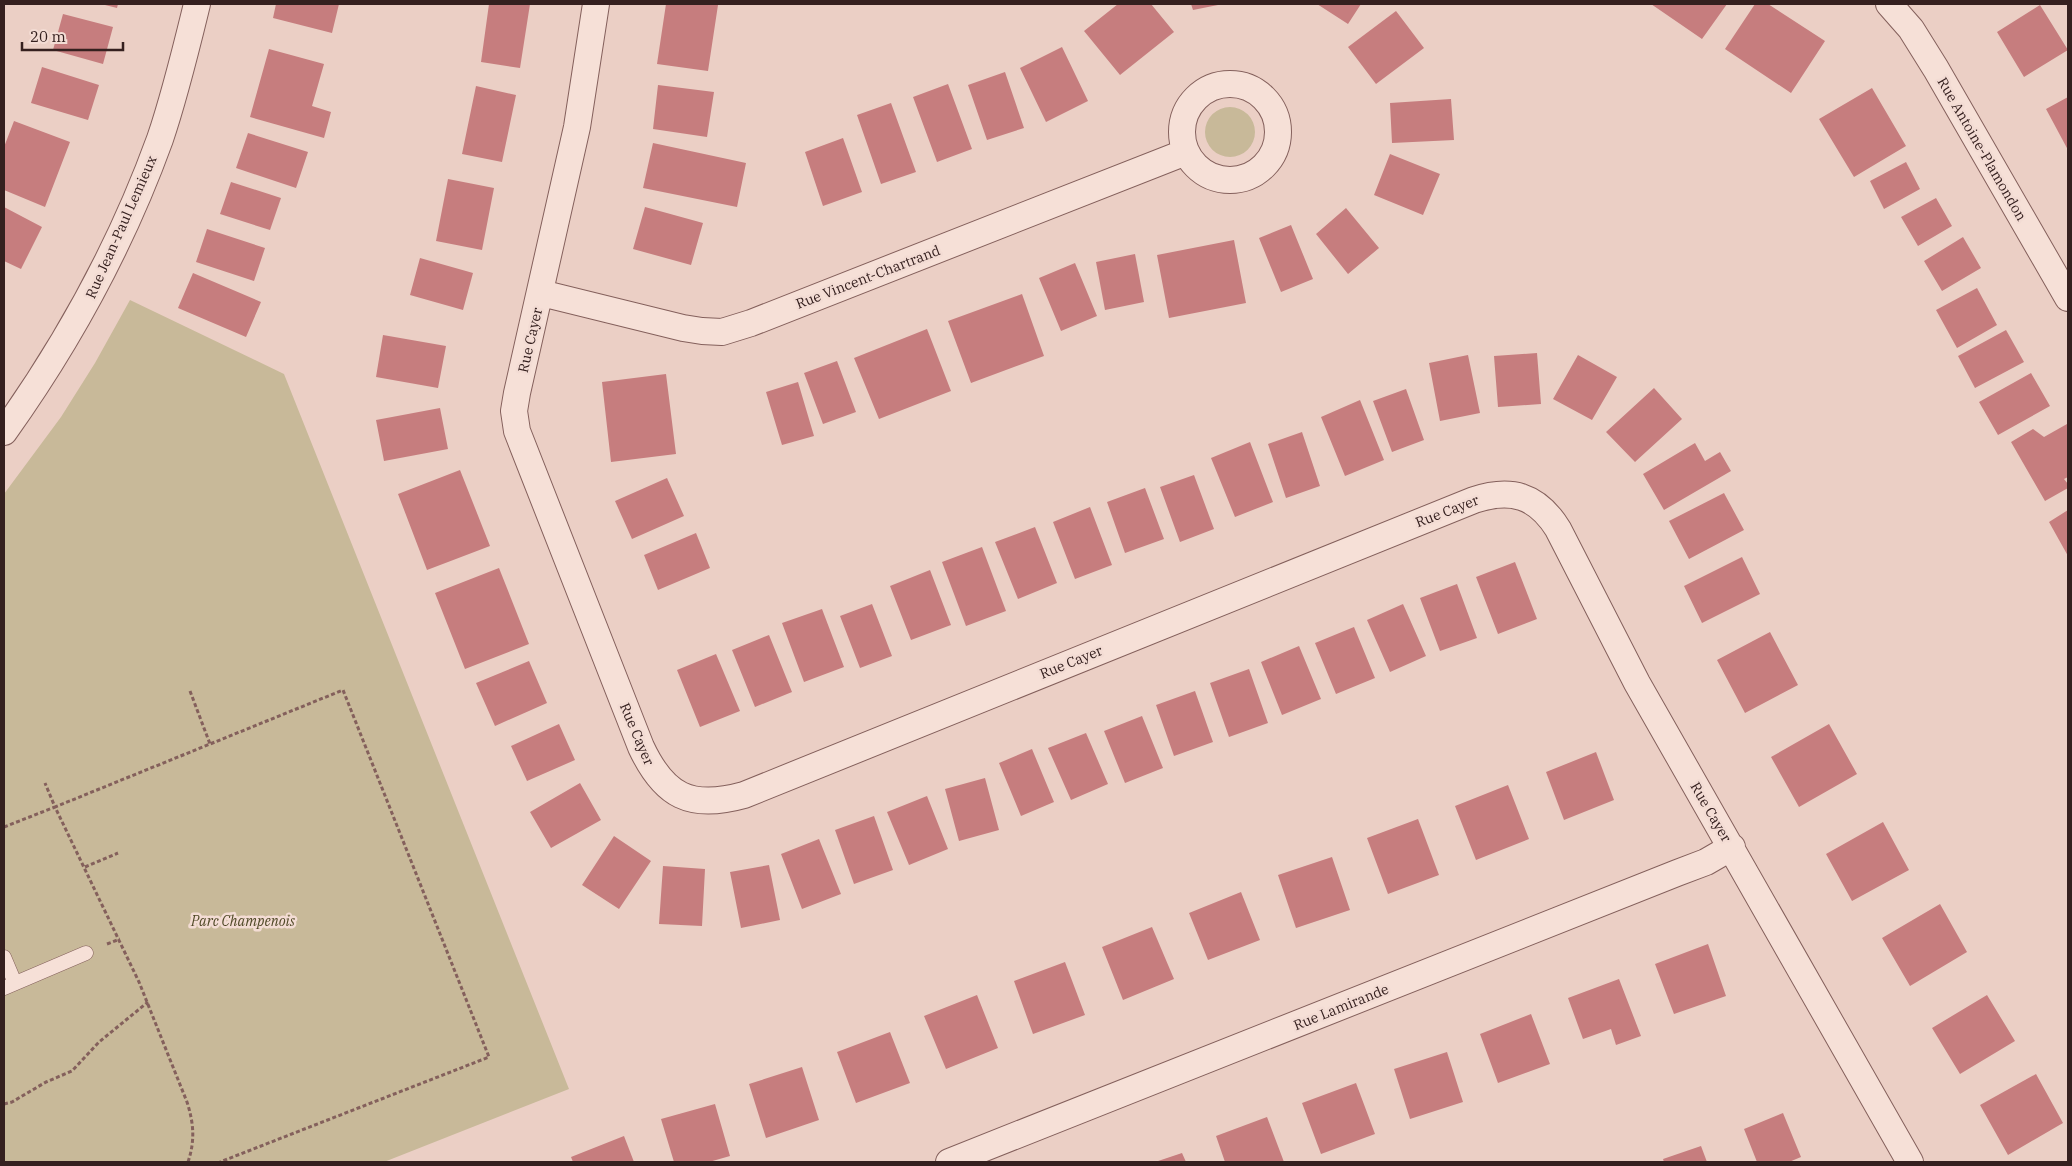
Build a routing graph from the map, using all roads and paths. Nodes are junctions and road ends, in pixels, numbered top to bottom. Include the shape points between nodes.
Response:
1 (197, 4) edge
2 (596, 4) edge
3 (1889, 4) edge
4 (1186, 152) dead end
5 (541, 293) junction
6 (2068, 298) edge
7 (4, 432) edge
8 (190, 691) dead end
9 (210, 744) junction
10 (45, 782) dead end
11 (56, 807) junction
12 (4, 826) edge
13 (1732, 847) junction
14 (118, 853) dead end
15 (85, 867) junction
16 (86, 953) dead end
17 (4, 957) edge
18 (9, 985) edge
19 (148, 1002) junction
20 (4, 1104) edge
21 (188, 1162) edge
22 (220, 1162) edge
23 (949, 1162) edge
24 (1910, 1162) edge

1 - 7 street, Rue Jean-Paul Lemieux via 182,68 160,138 115,247 47,370
2 - 5 street, Rue Cayer via 577,127
3 - 6 street, Rue Antoine-Plamondon via 1911,30 1936,69
4 - 5 street, Rue Vincent-Chartrand via 722,332 683,328
5 - 13 street, Rue Cayer via 514,411 517,431 641,747 658,778 686,797 712,801 744,795 1474,500 1505,494 1527,499 1552,519 1637,683
8 - 9 path
9 - 11 path
9 - 22 path via 343,690 489,1057
10 - 11 path
11 - 12 path
11 - 15 path
13 - 23 street, Rue Lamirande via 1677,874
13 - 24 street, Rue Cayer
14 - 15 path
15 - 19 path
16 - 18 lane
17 - 18 lane
19 - 20 path via 99,1042 72,1072
19 - 21 path via 193,1120 194,1139

